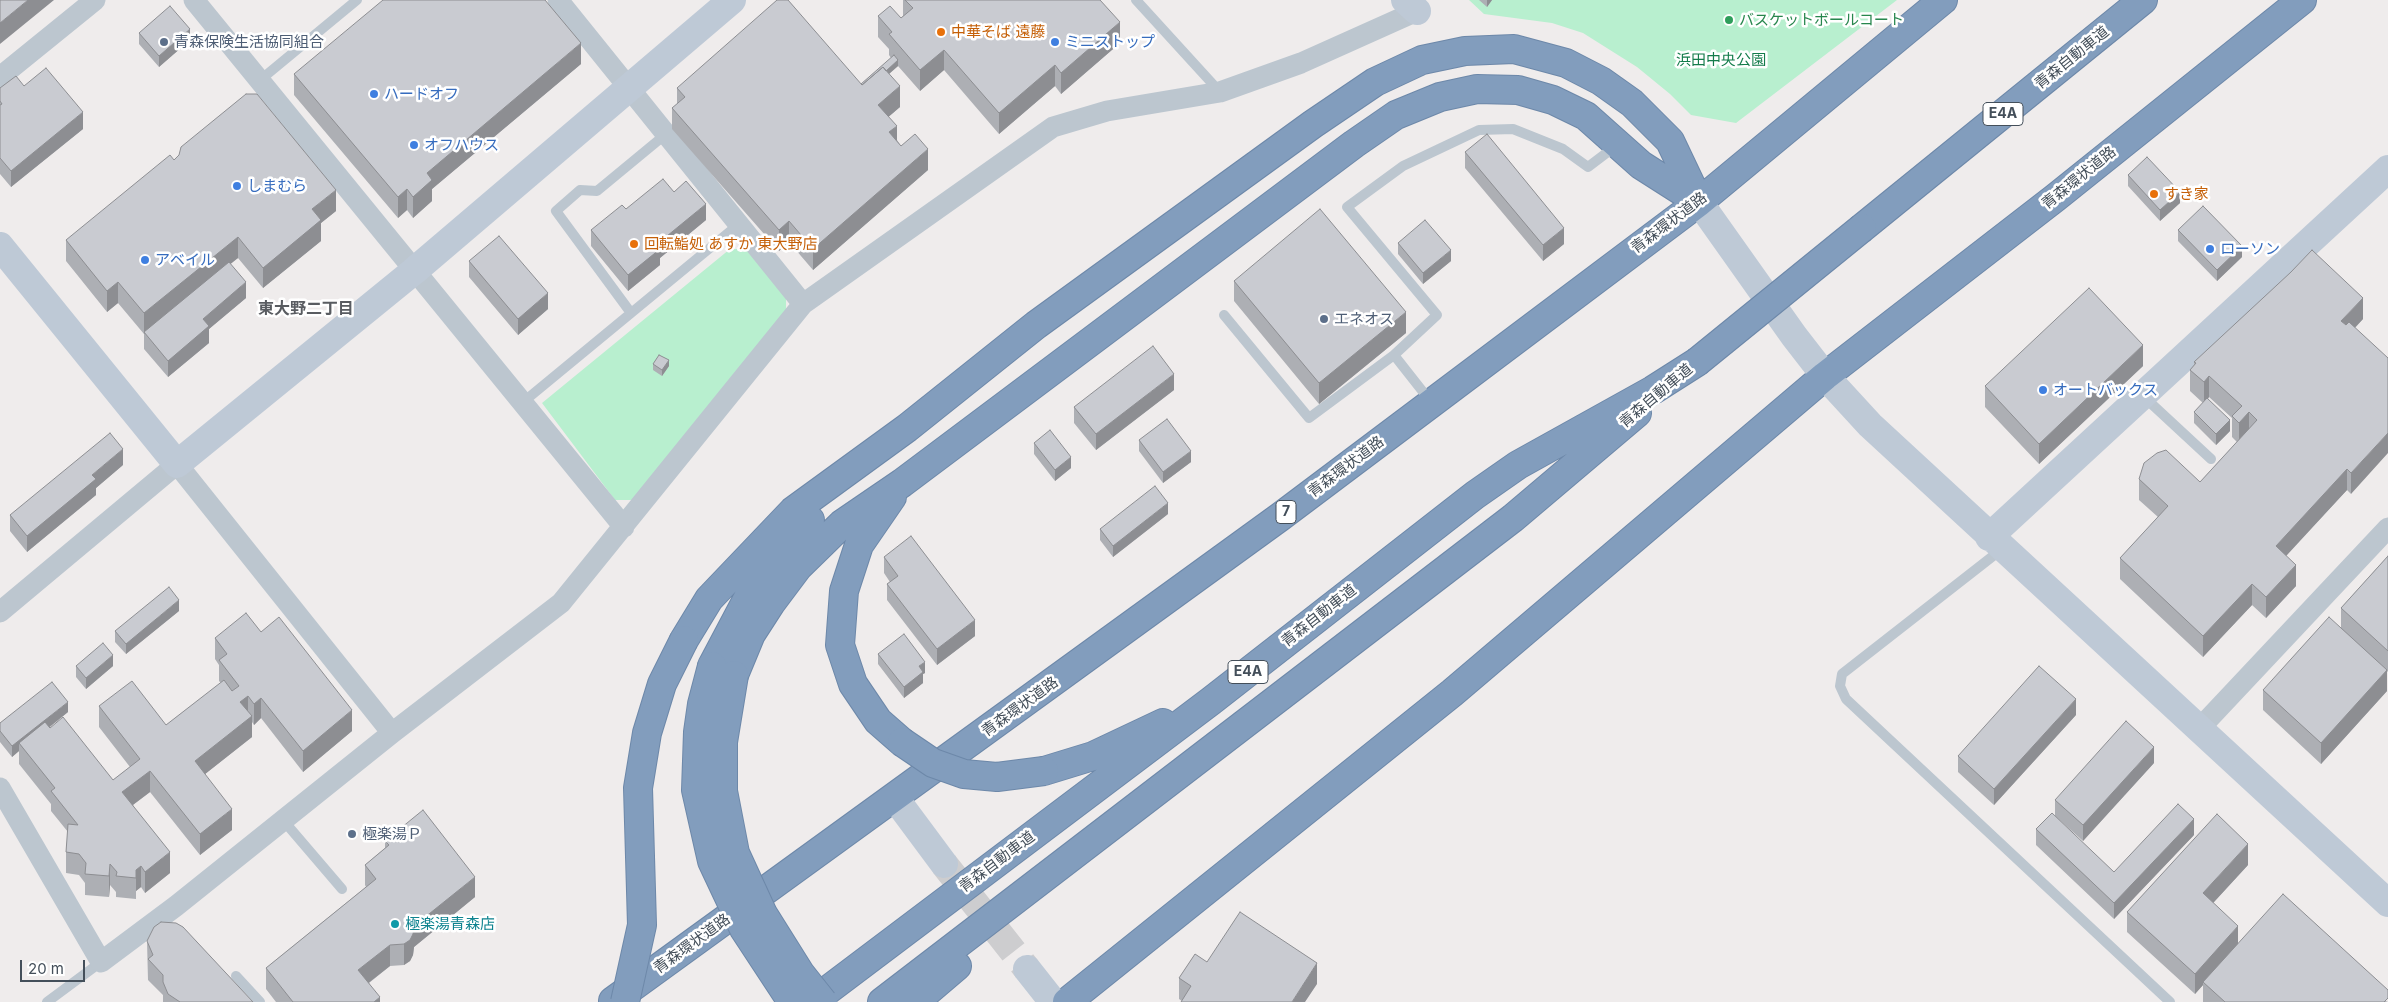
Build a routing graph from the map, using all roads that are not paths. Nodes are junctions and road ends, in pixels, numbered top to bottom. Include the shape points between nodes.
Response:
1 (95, 0) edge
2 (194, 0) edge
3 (357, 0) edge
4 (558, 0) edge
5 (732, 0) edge
6 (1136, 0) edge
7 (1943, 0) edge
8 (2143, 0) edge
9 (2302, 0) edge
10 (1411, 5) edge
11 (0, 77) edge
12 (259, 82) junction
13 (629, 89) junction
14 (1220, 92) junction
15 (666, 134) junction
16 (1617, 144) junction
17 (2388, 169) edge
18 (1698, 202) junction
19 (739, 224) junction
20 (0, 246) edge
21 (414, 271) junction
22 (803, 304) junction
23 (631, 313) junction
24 (1224, 315) dead end
25 (1394, 355) junction
26 (1697, 362) junction
27 (1825, 376) junction
28 (2142, 396) junction
29 (522, 403) junction
30 (1431, 403) junction
31 (907, 428) junction
32 (2211, 459) dead end
33 (177, 464) junction
34 (902, 484) junction
35 (624, 528) junction
36 (2388, 528) edge
37 (1996, 543) junction
38 (0, 612) edge
39 (723, 671) junction
40 (1211, 701) junction
41 (2199, 729) junction
42 (392, 733) junction
43 (1224, 741) junction
44 (0, 788) edge
45 (895, 798) junction
46 (282, 820) junction
47 (944, 864) tunnel mouth
48 (342, 889) dead end
49 (2388, 903) edge
50 (101, 962) junction
51 (1027, 969) tunnel mouth
52 (236, 976) dead end
53 (47, 1002) edge
54 (260, 1002) edge
55 (612, 1002) edge
56 (626, 1002) edge
57 (792, 1002) edge
58 (812, 1002) edge
59 (823, 1002) edge
60 (882, 1002) edge
61 (915, 1002) edge
62 (1053, 1002) edge
63 (1067, 1002) edge
64 (2170, 1002) edge

1 - 11 street
2 - 12 street
3 - 12 lane
4 - 13 street
5 - 13 street
6 - 14 lane
7 - 18 highway, 青森環状道路 / 7
8 - 26 highway, 青森自動車道 / E4A, bridge
9 - 27 highway, 青森環状道路 via 2055,198
10 - 14 street via 1301,63
12 - 21 street
13 - 15 street
13 - 21 street
14 - 22 street via 1106,111 1053,127
15 - 19 street
15 - 23 lane via 597,191 580,190 556,211
16 - 18 highway via 1641,165
16 - 25 lane via 1588,167 1563,149 1513,129 1479,130 1403,166 1347,207 1437,315
16 - 34 highway via 1586,116 1553,100 1518,90 1477,89 1440,96 1396,115
17 - 28 street
18 - 27 street
18 - 30 highway, 青森環状道路 / 7
18 - 31 highway via 1670,141 1632,103 1601,80 1566,63 1514,49 1466,51 1422,60 1375,82 1313,124 1036,325
19 - 22 street
19 - 23 lane
20 - 33 street
21 - 29 street
21 - 33 street
22 - 35 street
23 - 29 lane
24 - 25 lane via 1309,418
25 - 30 lane
26 - 40 highway, 青森自動車道 / E4A via 1518,465 1475,494
26 - 43 highway, 青森自動車道 / E4A via 1513,518
27 - 37 street via 1870,425
27 - 63 highway, 青森環状道路 via 1452,693
28 - 32 lane
28 - 37 street
29 - 35 street
30 - 45 highway, 青森環状道路 / 7
31 - 39 highway via 794,536 758,579
31 - 56 highway, bridge via 793,511 709,599 662,684 646,742 638,788 642,925
33 - 38 street
33 - 42 street
34 - 39 highway via 842,524 798,567
34 - 40 highway, bridge via 859,545 844,591 840,645 853,684 878,721 902,742 933,763 964,774 997,778 1044,771 1093,756
35 - 42 street via 561,603
36 - 41 street
37 - 41 street
37 - 64 lane via 1842,674 1840,686 1846,699
39 - 57 highway, bridge via 702,704 696,790 712,861 744,928
39 - 59 highway, bridge via 723,791 735,853 764,914 800,973
40 - 58 highway, 青森自動車道 / E4A
41 - 49 street
42 - 46 street
43 - 60 highway, 青森自動車道 / E4A
43 - 61 highway
44 - 50 street
45 - 47 street
45 - 55 highway, 青森環状道路 / 7
46 - 48 lane
46 - 50 street
50 - 53 lane
51 - 62 street
52 - 54 lane

